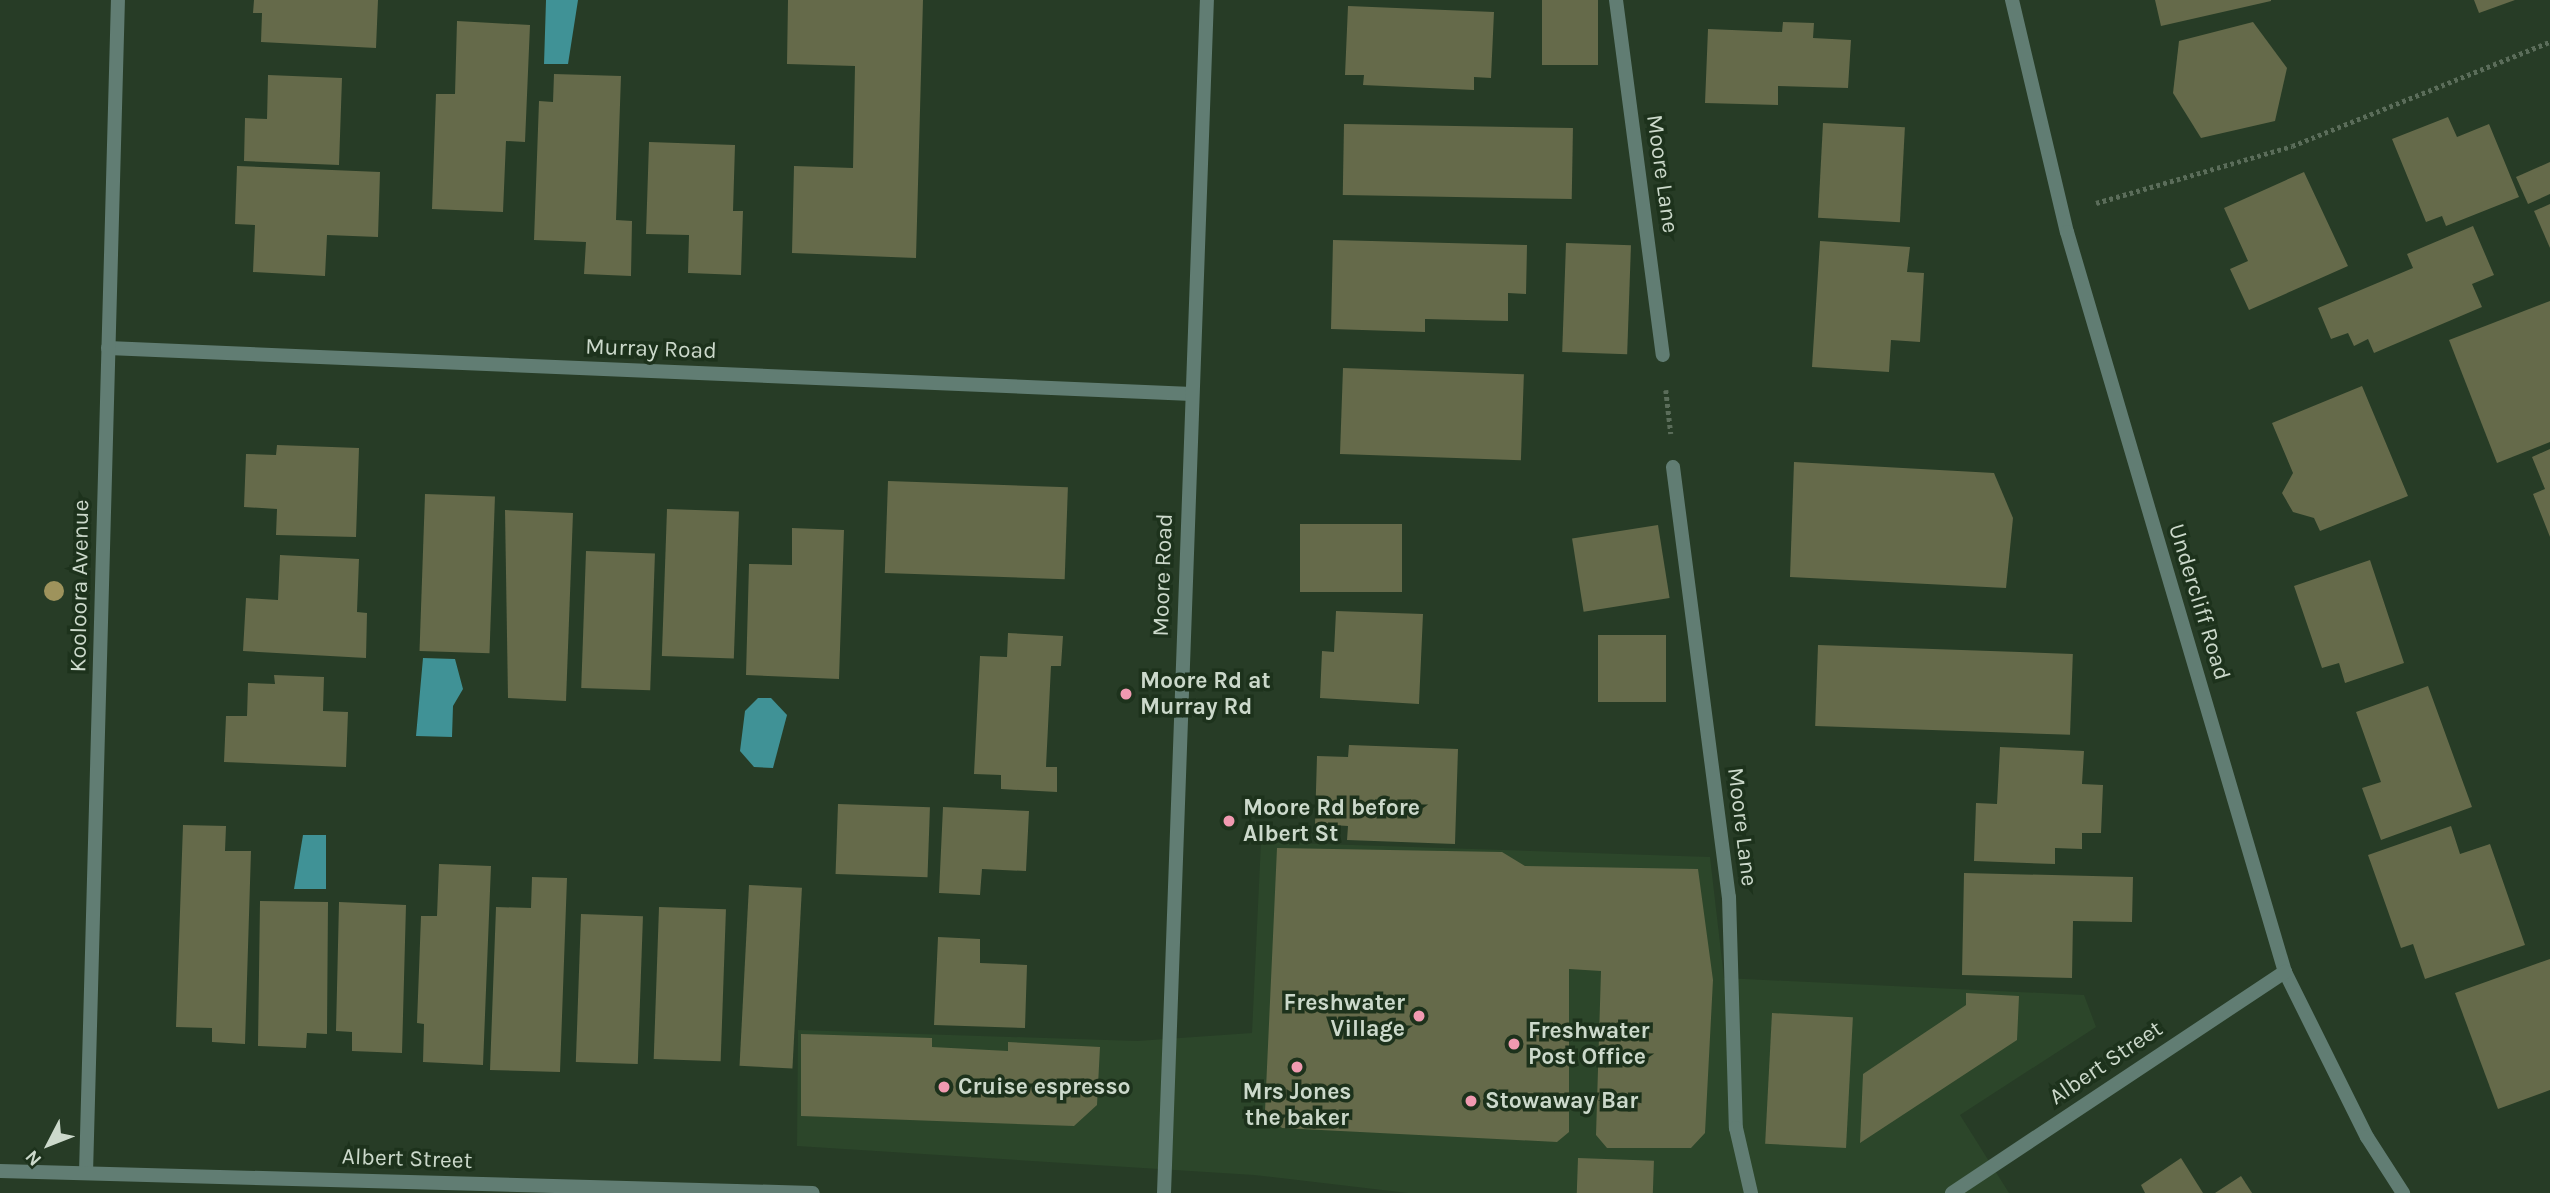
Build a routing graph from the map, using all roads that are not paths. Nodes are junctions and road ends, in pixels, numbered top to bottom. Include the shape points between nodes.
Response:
1 (118, 0) edge
2 (1207, 0) edge
3 (1616, 0) edge
4 (2012, 0) edge
5 (108, 348) junction
6 (1663, 355) dead end
7 (1192, 394) junction
8 (1674, 467) dead end
9 (2285, 972) junction
10 (0, 1171) edge
11 (86, 1173) junction
12 (433, 1188) edge
13 (813, 1193) edge
14 (1164, 1193) edge
15 (1751, 1193) edge
16 (1952, 1193) edge
17 (2403, 1193) edge

1 - 5 street, Kooloora Avenue
2 - 7 street, Moore Road
3 - 6 street, Moore Lane
4 - 9 street, Undercliff Road via 2063,213
5 - 7 street, Murray Road
5 - 11 street, Kooloora Avenue
7 - 14 street, Moore Road
8 - 15 street, Moore Lane via 1729,897 1736,1128
9 - 16 street, Albert Street
9 - 17 street, Undercliff Road via 2367,1137
10 - 11 street, Albert Street
11 - 12 street, Albert Street
12 - 13 street, Albert Street

